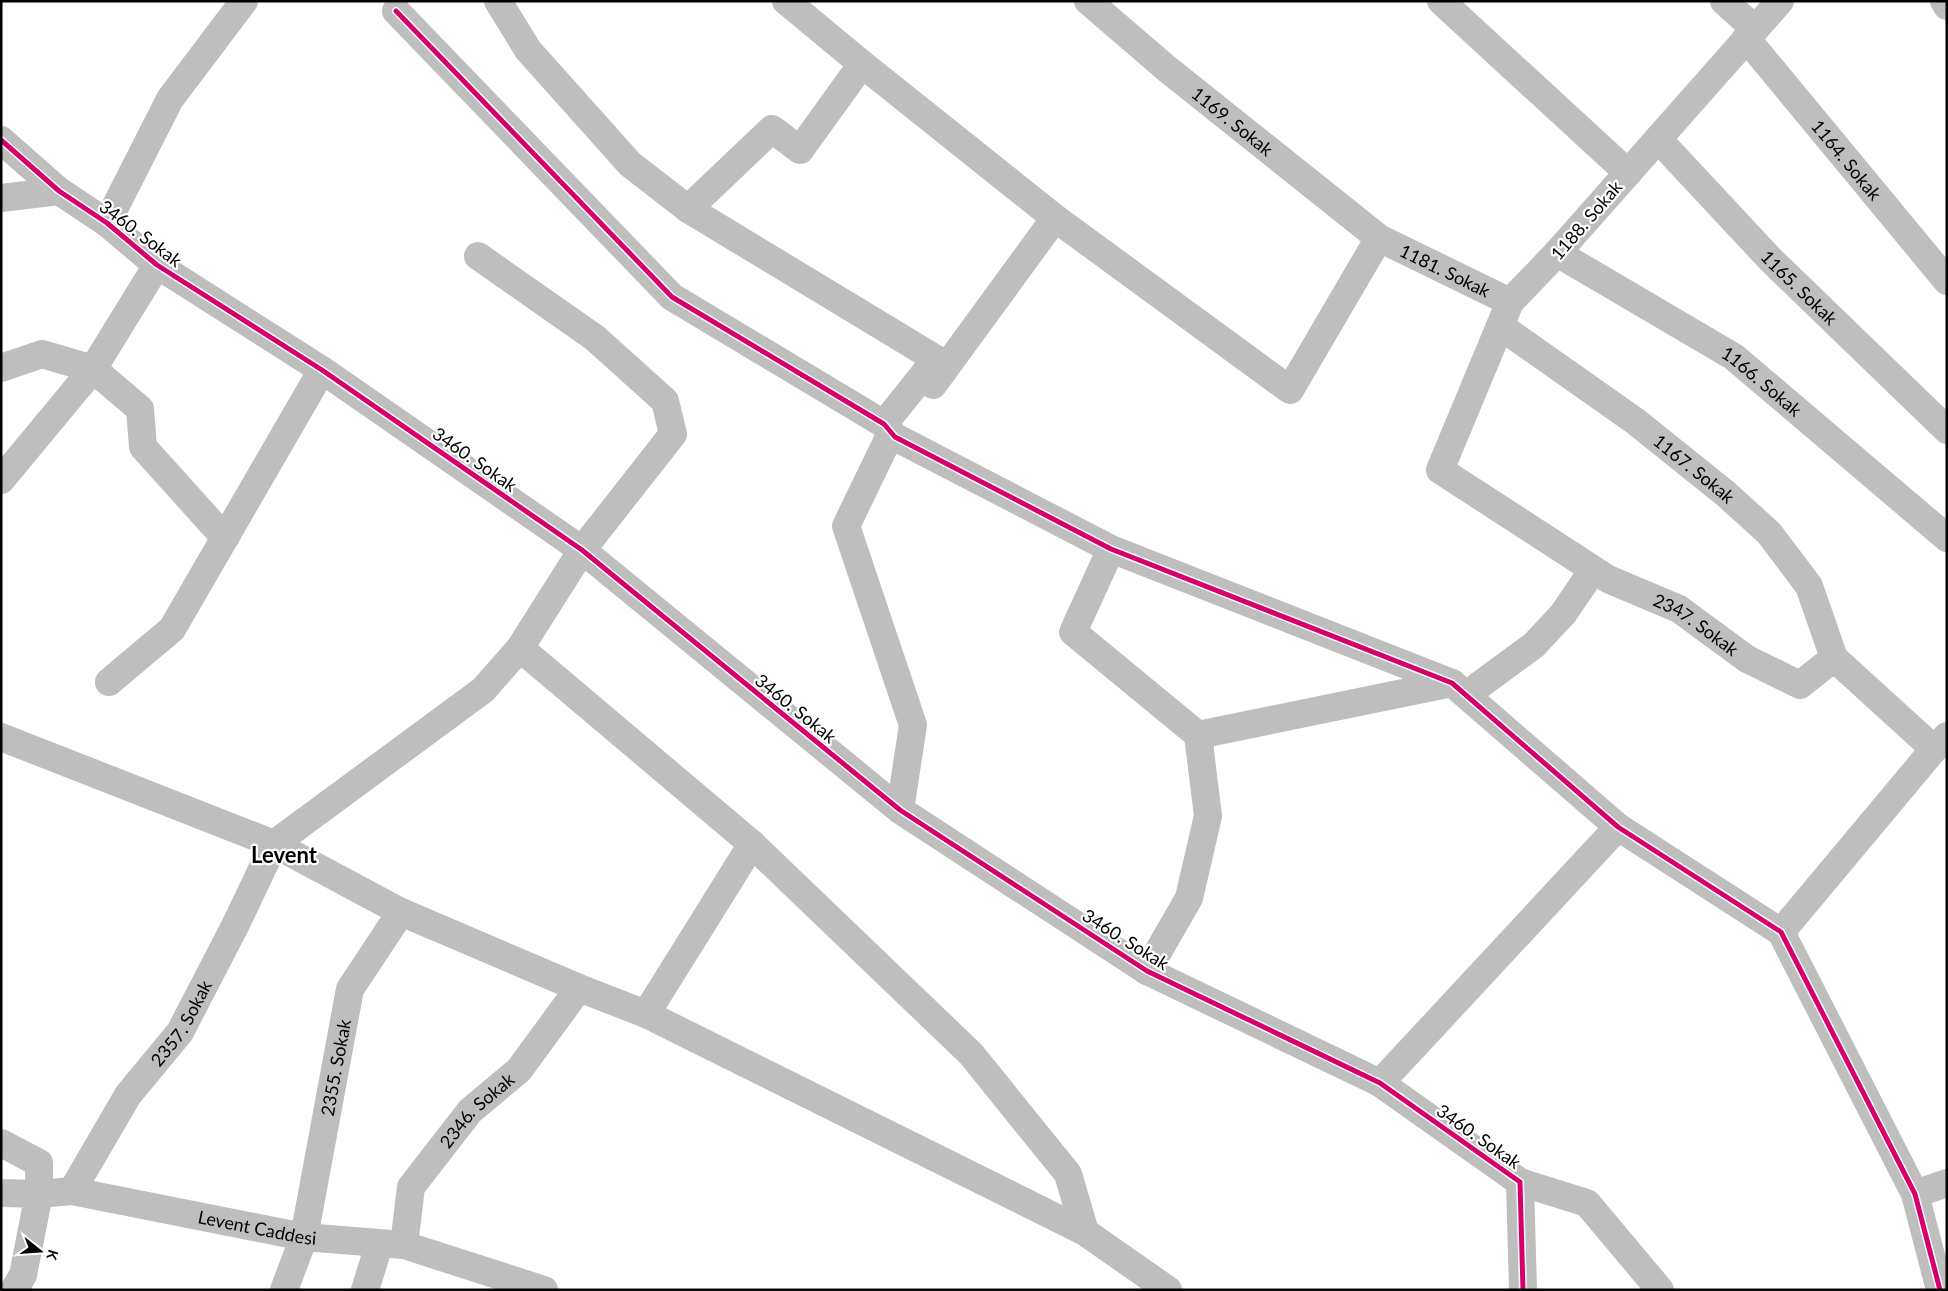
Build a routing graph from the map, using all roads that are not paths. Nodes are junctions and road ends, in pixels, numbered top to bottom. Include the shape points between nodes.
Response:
1 (244, 1) edge
2 (498, 1) edge
3 (786, 1) edge
4 (1088, 1) edge
5 (1441, 1) edge
6 (1724, 1) edge
7 (1780, 1) edge
8 (1944, 1) edge
9 (1947, 6) edge
10 (396, 11) dead end
11 (1751, 34) junction
12 (862, 64) junction
13 (1658, 139) junction
14 (1, 140) edge
15 (1628, 173) junction
16 (58, 191) junction
17 (1, 198) edge
18 (688, 210) junction
19 (1055, 218) junction
20 (107, 223) junction
21 (1379, 238) junction
22 (1557, 254) junction
23 (478, 256) dead end
24 (157, 265) junction
25 (1947, 281) edge
26 (1505, 314) junction
27 (1, 368) edge
28 (93, 369) junction
29 (322, 370) junction
30 (1947, 430) edge
31 (890, 431) junction
32 (1440, 470) joint
33 (1, 480) edge
34 (225, 538) junction
35 (1947, 538) edge
36 (1111, 549) junction
37 (582, 550) junction
38 (1594, 570) junction
39 (520, 648) junction
40 (1834, 658) junction
41 (109, 682) dead end
42 (1459, 689) junction
43 (1198, 735) junction
44 (1, 737) edge
45 (1940, 742) edge
46 (900, 810) junction
47 (1618, 827) junction
48 (274, 844) junction
49 (752, 844) junction
50 (400, 912) junction
51 (1781, 932) junction
52 (1147, 971) junction
53 (579, 988) junction
54 (646, 1014) junction
55 (1380, 1083) junction
56 (1, 1143) edge
57 (1520, 1182) junction
58 (1947, 1183) edge
59 (72, 1191) junction
60 (1, 1193) edge
61 (39, 1194) junction
62 (1914, 1194) junction
63 (1085, 1232) junction
64 (304, 1237) junction
65 (392, 1245) junction
66 (14, 1290) edge
67 (284, 1290) edge
68 (365, 1290) edge
69 (544, 1290) edge
70 (1168, 1290) edge
71 (1523, 1290) edge
72 (1660, 1290) edge
73 (1940, 1290) edge

1 - 20 street via 170,99
2 - 18 street via 528,50 630,164
3 - 12 street
4 - 21 street, 1169. Sokak via 1166,68
5 - 15 street
6 - 11 street, 1164. Sokak
7 - 11 street, 1188. Sokak
8 - 9 street
10 - 31 street via 672,297
11 - 13 street, 1188. Sokak
11 - 25 street, 1164. Sokak
12 - 18 street via 800,150 772,129
12 - 19 street
13 - 15 street, 1188. Sokak
13 - 30 street, 1165. Sokak via 1770,260
14 - 16 street, 3460. Sokak
15 - 22 street, 1188. Sokak
16 - 17 street
16 - 20 street, 3460. Sokak
18 - 31 street via 936,359
19 - 21 street via 1290,390
19 - 31 street
20 - 24 street, 3460. Sokak
21 - 26 street, 1181. Sokak
22 - 26 street, 1188. Sokak
22 - 35 street, 1166. Sokak via 1734,357
23 - 37 street via 595,338 664,401 673,434
24 - 28 street
24 - 29 street, 3460. Sokak
26 - 32 street, 1188. Sokak
26 - 40 street, 1167. Sokak via 1726,494 1769,533 1809,586
27 - 28 street via 42,354
28 - 33 street
28 - 34 street via 140,409 143,447
29 - 34 street
29 - 37 street, 3460. Sokak
31 - 36 street
31 - 46 street via 846,526 913,725
32 - 38 street, 2347. Sokak
34 - 41 street via 172,629
36 - 42 street
36 - 43 street via 1073,632
37 - 39 street
37 - 46 street, 3460. Sokak
38 - 40 street, 2347. Sokak via 1678,609 1747,659 1800,685
38 - 42 street via 1563,614 1534,645 1504,670
39 - 48 street via 483,690
39 - 49 street
40 - 45 street
42 - 43 street
42 - 47 street
43 - 52 street via 1208,816 1188,898
44 - 48 street
45 - 51 street
46 - 52 street, 3460. Sokak
47 - 51 street
47 - 55 street
48 - 50 street
48 - 59 street, 2357. Sokak via 180,1032 128,1096
49 - 54 street
49 - 63 street via 971,1054 1068,1174
50 - 53 street
50 - 64 street, 2355. Sokak via 350,989
51 - 62 street
52 - 55 street, 3460. Sokak
53 - 54 street
53 - 65 street, 2346. Sokak via 519,1070 470,1111 411,1187
54 - 63 street
55 - 57 street, 3460. Sokak
56 - 61 street via 39,1164
57 - 71 street, 3460. Sokak
57 - 72 street via 1587,1203
58 - 62 street
59 - 61 street, Levent Caddesi
59 - 64 street, Levent Caddesi
60 - 61 street, Levent Caddesi
61 - 66 street via 23,1275
62 - 73 street
63 - 70 street
64 - 65 street, Levent Caddesi
64 - 67 street, 2355. Sokak
65 - 68 street, 2346. Sokak
65 - 69 street, Levent Caddesi

